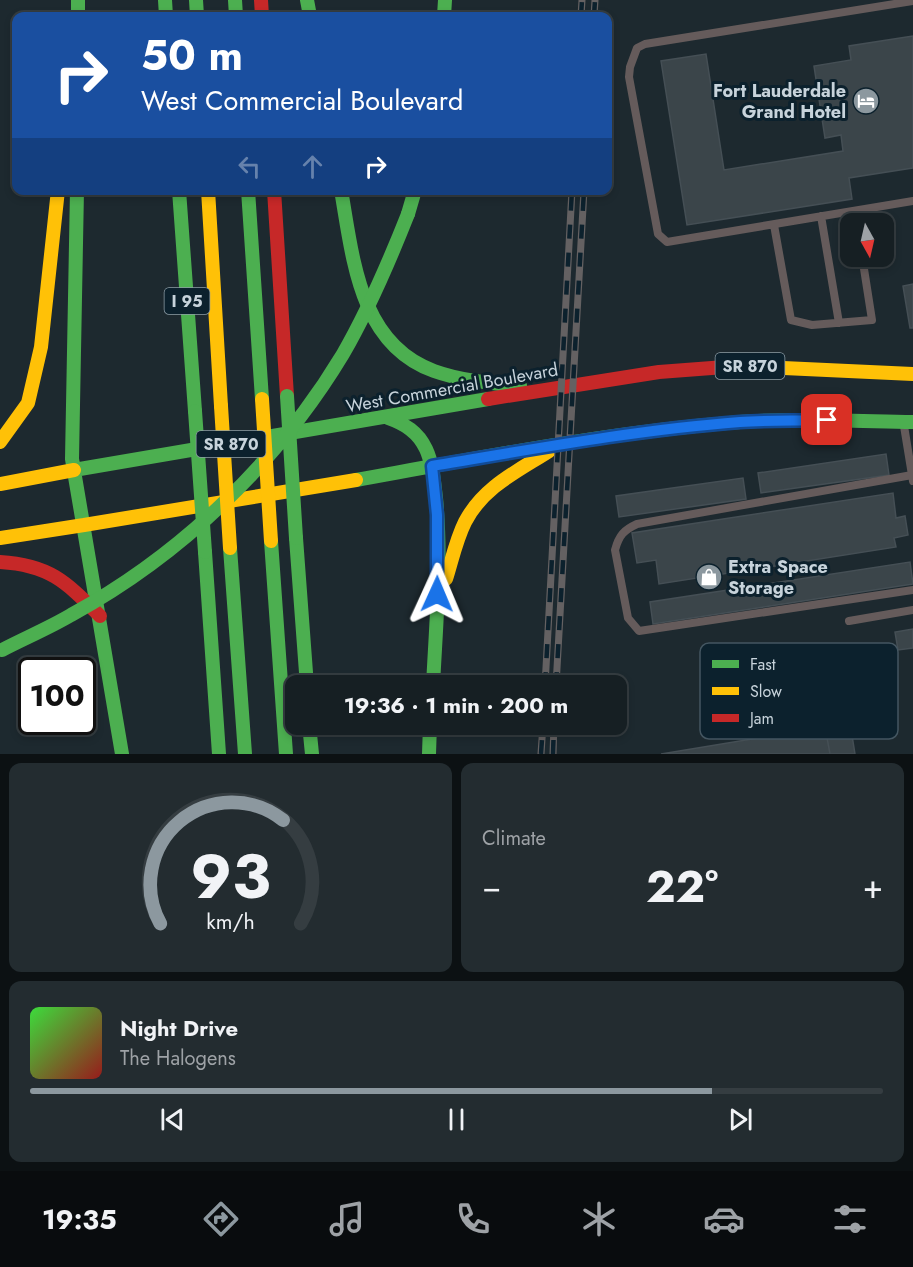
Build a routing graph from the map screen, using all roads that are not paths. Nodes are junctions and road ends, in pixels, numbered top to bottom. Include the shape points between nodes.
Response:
1 (913, 1) edge
2 (57, 195) edge
3 (77, 195) edge
4 (179, 195) edge
5 (208, 195) edge
6 (248, 195) edge
7 (273, 195) edge
8 (342, 195) edge
9 (414, 195) edge
10 (913, 201) edge
11 (855, 211) joint
12 (821, 216) junction
13 (774, 225) junction
14 (864, 267) edge
15 (839, 323) junction
16 (913, 374) edge
17 (548, 390) junction
18 (388, 418) junction
19 (908, 422) edge
20 (0, 442) edge
21 (558, 445) junction
22 (432, 466) junction
23 (74, 470) junction
24 (913, 478) edge
25 (0, 484) edge
26 (84, 525) junction
27 (0, 538) edge
28 (0, 562) edge
29 (913, 590) edge
30 (913, 610) edge
31 (437, 612) junction
32 (100, 616) junction
33 (849, 621) dead end
34 (1, 651) edge
35 (306, 675) edge
36 (433, 675) edge
37 (310, 735) edge
38 (430, 735) edge
39 (122, 754) edge
40 (219, 754) edge
41 (245, 754) edge
42 (286, 754) edge
43 (312, 754) edge
44 (429, 754) edge

1 - 13 lane via 637,48 629,77 662,240 673,242
2 - 20 main road via 41,347 28,403
3 - 23 main road via 71,441
4 - 40 main road, I 95, bridge
5 - 41 main road, bridge
6 - 42 main road, bridge
7 - 35 main road, bridge
8 - 17 main road via 363,298 375,323 398,350 421,366 455,377
9 - 34 main road, bridge via 378,289 350,343 269,455 228,500 124,585 60,623
10 - 11 lane
11 - 12 lane
12 - 13 lane
12 - 15 lane
13 - 15 lane via 791,320 812,325
14 - 15 lane via 872,320
16 - 17 main road, West Commercial Boulevard / SR 870 via 714,368 659,372
17 - 18 main road, West Commercial Boulevard / SR 870
18 - 22 main road via 405,425 420,438
18 - 23 main road, West Commercial Boulevard / SR 870
19 - 21 main road via 743,422
19 - 24 lane
21 - 22 main road
21 - 31 main road via 496,486 475,506 458,540
22 - 26 main road
22 - 31 main road via 437,515
23 - 25 main road, West Commercial Boulevard / SR 870
23 - 26 main road
24 - 29 lane via 637,524 625,530 615,549 628,618 639,632
26 - 27 main road
26 - 32 main road
28 - 32 main road via 23,563 52,573
30 - 33 lane
31 - 36 main road
32 - 39 main road
37 - 43 main road
38 - 44 main road

